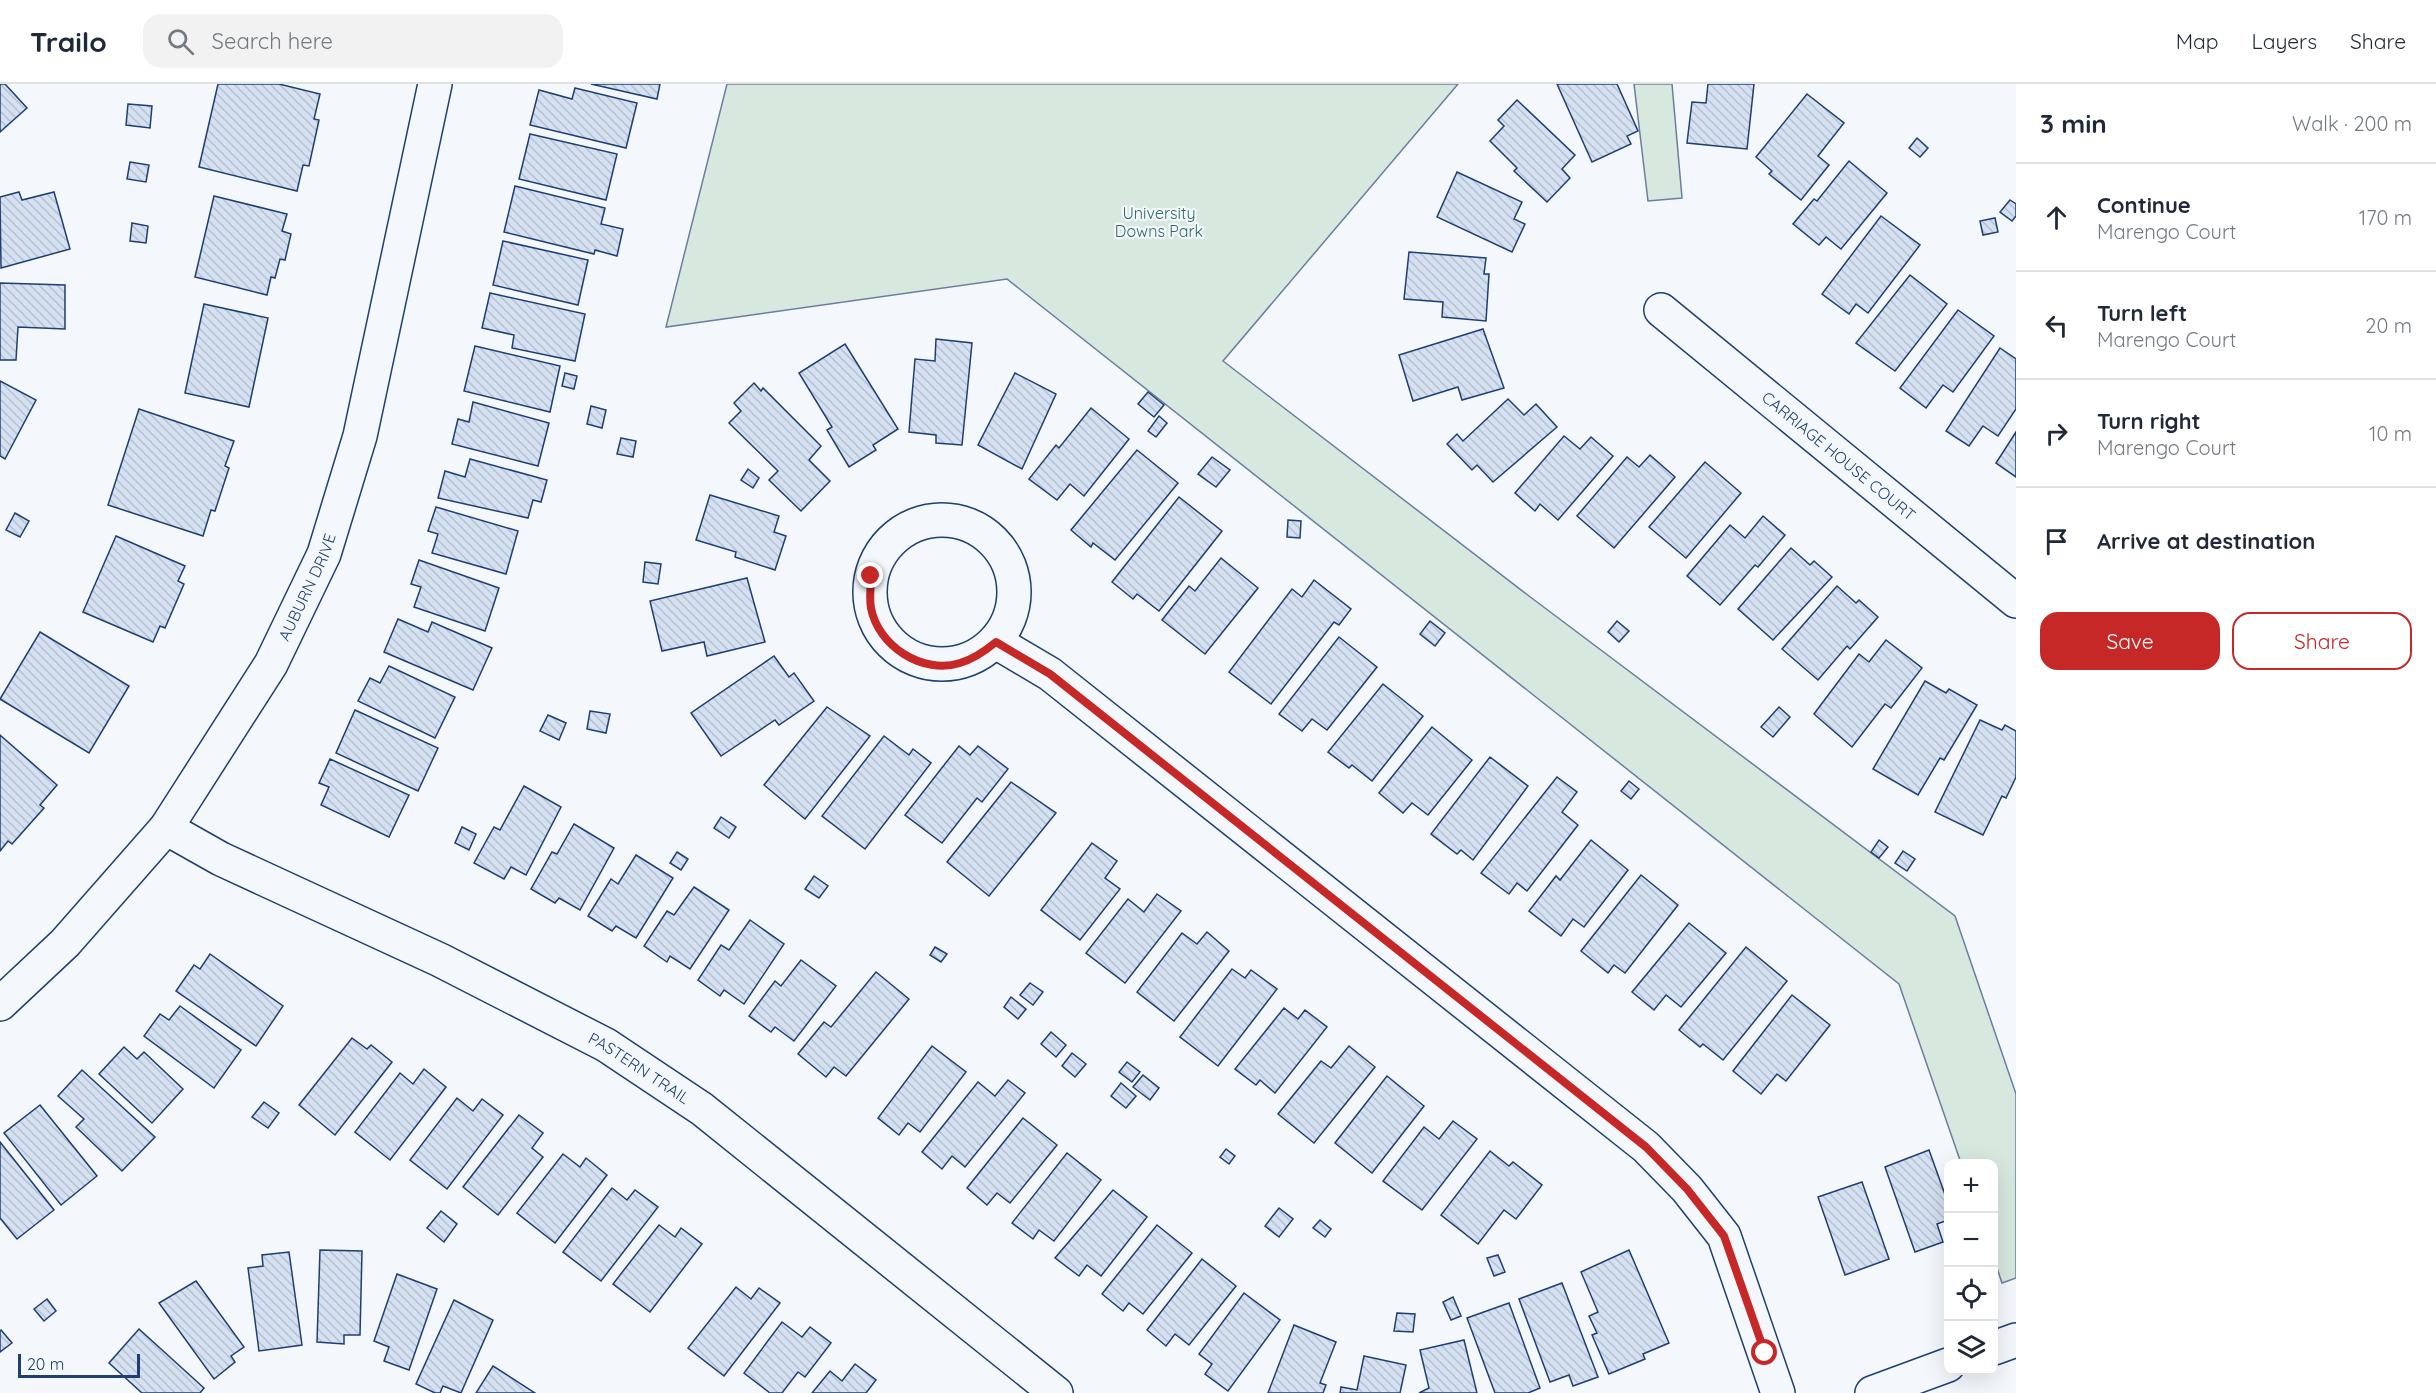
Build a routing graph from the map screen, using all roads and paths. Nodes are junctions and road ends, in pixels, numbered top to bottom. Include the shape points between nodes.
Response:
1 (435, 84) edge
2 (1661, 310) dead end
3 (2016, 601) edge
4 (996, 642) junction
5 (166, 828) junction
6 (0, 1004) edge
7 (2016, 1340) edge
8 (1998, 1347) edge
9 (1944, 1366) edge
10 (1056, 1393) edge
11 (1778, 1393) edge
12 (1872, 1393) edge

1 - 5 street, AUBURN DRIVE via 360,436 324,554 271,664
2 - 3 street, CARRIAGE HOUSE COURT
4 - 4 street via 1013,610 1015,585 1003,552 986,533 948,519 923,522 901,532 882,551 871,576 871,608 880,632 900,652 923,663 958,664
4 - 11 street via 1050,674 1646,1147 1687,1189 1724,1236
5 - 6 street, AUBURN DRIVE via 65,944
5 - 10 street, PASTERN TRAIL via 221,859 440,960 606,1045 702,1109
7 - 8 street
9 - 12 street

